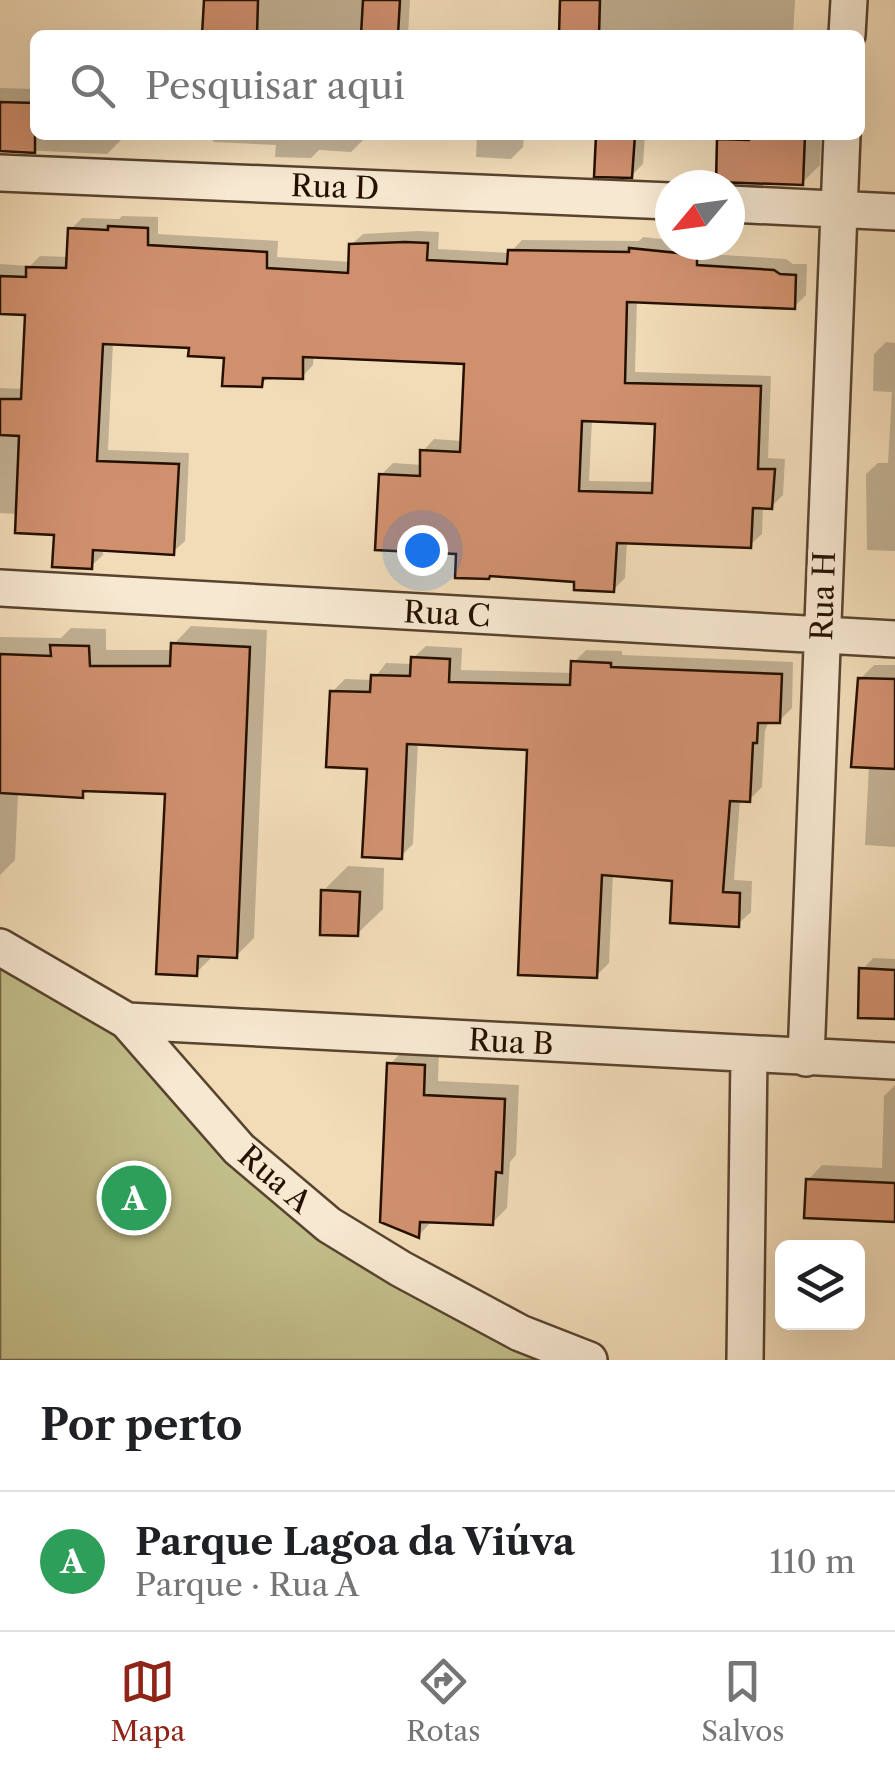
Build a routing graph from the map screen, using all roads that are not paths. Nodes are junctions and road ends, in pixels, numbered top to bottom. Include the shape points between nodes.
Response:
1 (849, 0) edge
2 (847, 30) edge
3 (842, 140) edge
4 (0, 173) edge
5 (655, 200) edge
6 (745, 205) edge
7 (838, 208) junction
8 (895, 212) edge
9 (0, 588) edge
10 (821, 636) junction
11 (895, 639) edge
12 (0, 946) edge
13 (127, 1021) junction
14 (750, 1054) junction
15 (806, 1058) junction
16 (895, 1061) edge
17 (589, 1360) edge
18 (746, 1360) edge

1 - 2 street
3 - 7 street, Rua H
4 - 5 street, Rua D
6 - 7 street
7 - 8 street
7 - 10 street, Rua H
9 - 10 street, Rua C
10 - 11 street, Rua C
10 - 15 street, Rua H
12 - 13 street, Rua A
13 - 14 street, Rua B
13 - 17 street, Rua A via 238,1149 329,1225 520,1333
14 - 15 street, Rua B
14 - 18 street
15 - 16 street, Rua B

